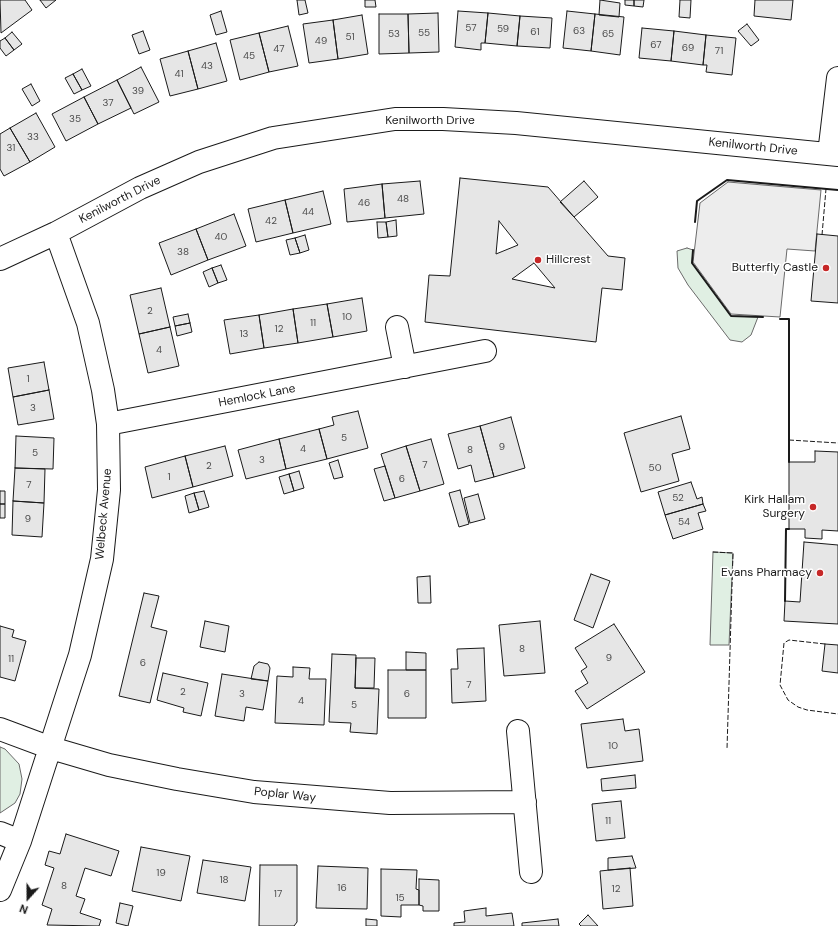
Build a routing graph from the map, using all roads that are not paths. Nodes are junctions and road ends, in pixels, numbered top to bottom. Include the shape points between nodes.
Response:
1 (838, 78) edge
2 (834, 154) edge
3 (56, 233) junction
4 (0, 259) edge
5 (397, 327) dead end
6 (485, 351) dead end
7 (405, 367) junction
8 (108, 424) junction
9 (0, 729) edge
10 (518, 731) dead end
11 (51, 748) junction
12 (524, 802) junction
13 (0, 833) edge
14 (20, 841) junction
15 (531, 872) dead end
16 (0, 890) edge

1 - 2 street
2 - 3 street, Kenilworth Drive via 516,123 395,119 274,138 199,162 140,188
3 - 4 street, Kenilworth Drive
3 - 8 street, Welbeck Avenue via 88,323
5 - 7 street
6 - 7 street, Hemlock Lane
7 - 8 street, Hemlock Lane
8 - 11 street, Welbeck Avenue via 109,490 102,559 80,655
9 - 11 street
10 - 12 street
11 - 12 street, Poplar Way via 109,765 262,793 390,803
11 - 14 street, Welbeck Avenue
12 - 15 street
13 - 14 street
14 - 16 street, Welbeck Avenue

